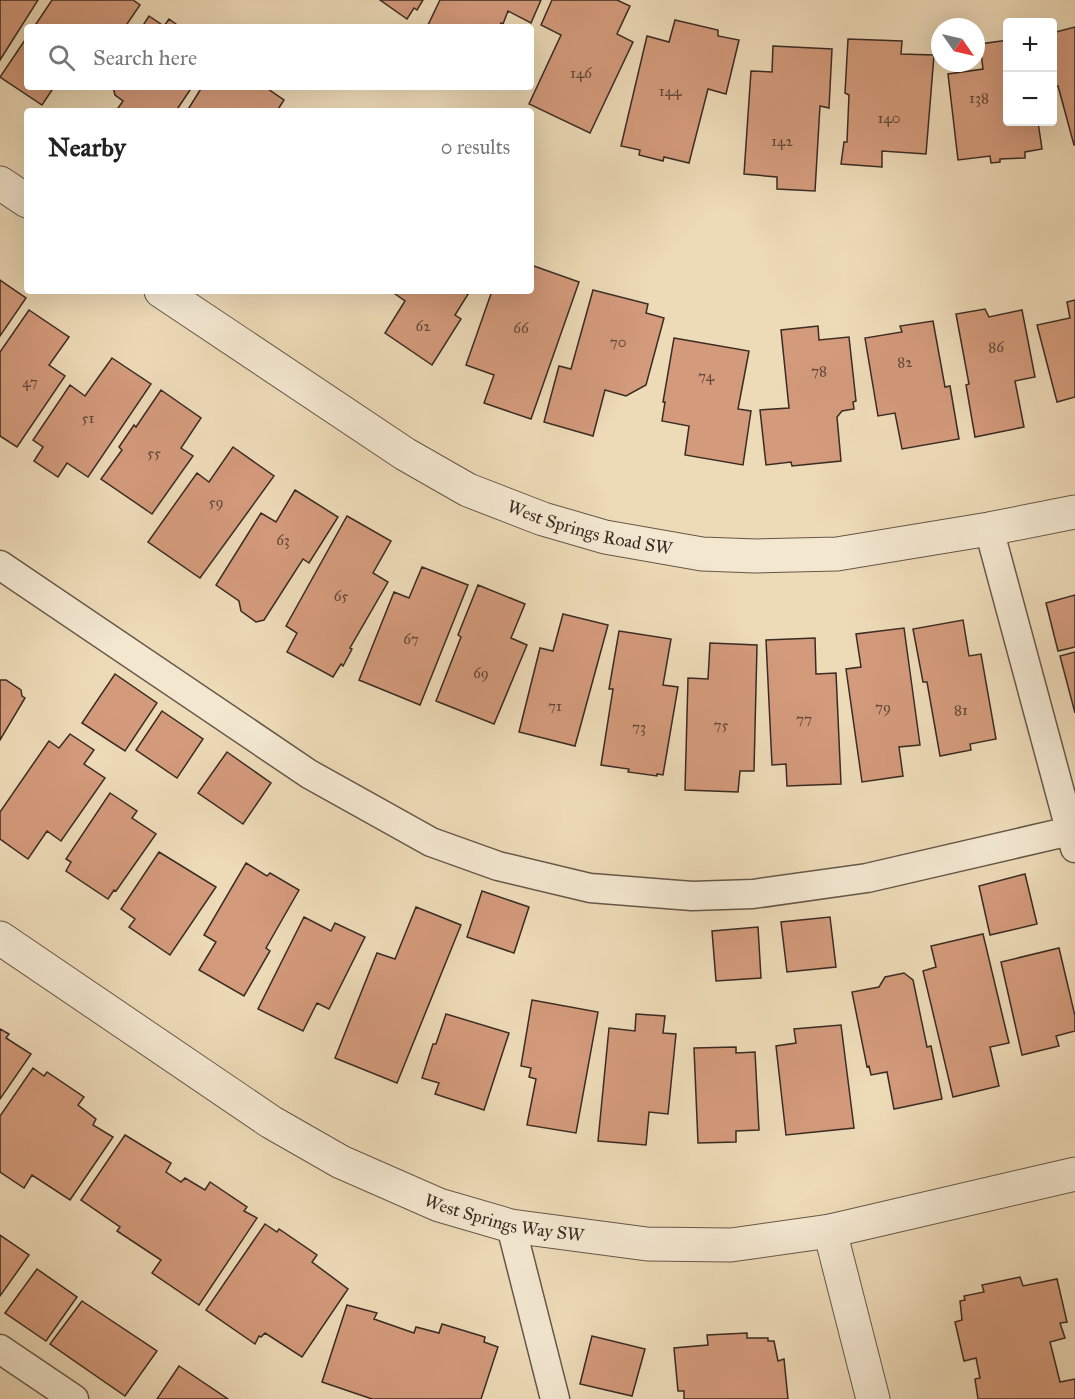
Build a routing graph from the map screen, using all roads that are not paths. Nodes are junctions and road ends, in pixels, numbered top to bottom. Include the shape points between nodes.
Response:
1 (0, 183) edge
2 (24, 199) edge
3 (165, 294) edge
4 (1075, 512) edge
5 (988, 529) junction
6 (0, 565) edge
7 (1073, 840) edge
8 (0, 938) edge
9 (1075, 1174) edge
10 (511, 1226) junction
11 (830, 1231) junction
12 (0, 1349) edge
13 (74, 1399) edge
14 (555, 1399) edge
15 (873, 1399) edge

1 - 2 street
3 - 5 street, West Springs Road SW via 405,454 468,490 543,519 605,537 692,552 756,556 837,554
4 - 5 street, West Springs Road SW
5 - 7 lane
6 - 7 lane via 309,774 431,842 498,866 590,888 692,896 753,894 867,878
8 - 10 street, West Springs Way SW via 271,1122 341,1162 439,1205
9 - 11 street, West Springs Way SW
10 - 11 street, West Springs Way SW via 647,1244 689,1245 731,1245
10 - 14 lane
11 - 15 street
12 - 13 lane

